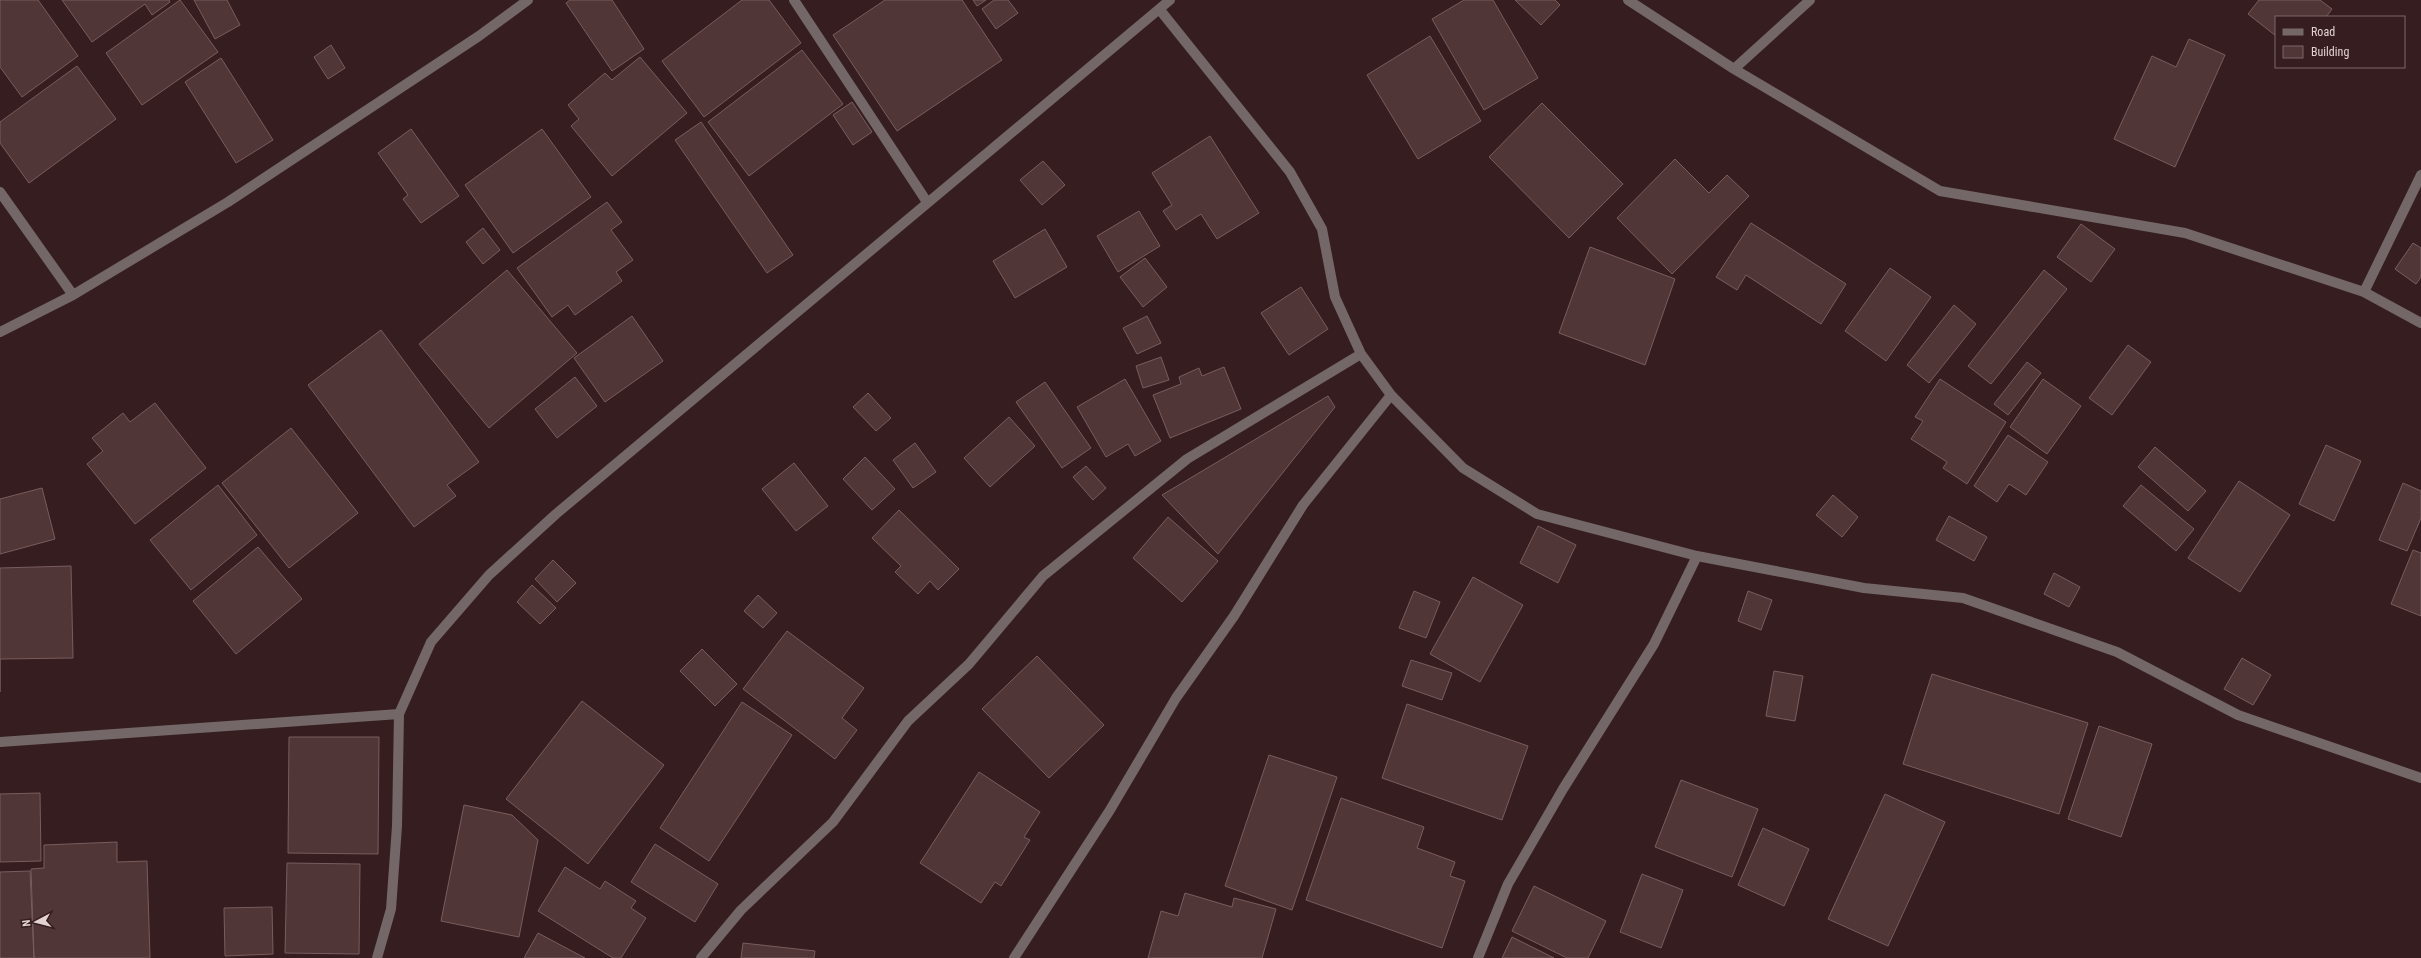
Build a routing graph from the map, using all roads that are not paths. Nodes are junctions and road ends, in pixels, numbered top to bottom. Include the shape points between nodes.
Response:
1 (528, 0) edge
2 (794, 0) edge
3 (1170, 0) edge
4 (1628, 0) edge
5 (1810, 0) edge
6 (1160, 10) junction
7 (1734, 69) junction
8 (2421, 175) edge
9 (0, 192) edge
10 (927, 202) junction
11 (2364, 292) junction
12 (74, 296) junction
13 (2421, 323) edge
14 (0, 332) edge
15 (1361, 354) junction
16 (1391, 395) junction
17 (1697, 556) junction
18 (399, 714) junction
19 (0, 742) edge
20 (2421, 778) edge
21 (377, 958) edge
22 (701, 958) edge
23 (1014, 958) edge
24 (1478, 958) edge

1 - 12 street via 480,36 228,202
2 - 10 street
3 - 6 street
4 - 7 street
5 - 7 street
6 - 10 street
6 - 15 street via 1290,172 1322,229 1335,297
7 - 11 street via 1940,191 2185,233
8 - 11 street
9 - 12 street
10 - 18 street via 556,514 489,575 431,642
11 - 13 street
12 - 14 street
15 - 16 street
15 - 22 street via 1187,459 1043,576 969,664 908,721 834,822 741,910
16 - 17 street via 1463,468 1537,514
16 - 23 street via 1303,505 1234,616 1176,698 1110,810
17 - 20 street via 1864,588 1963,598 2117,652 2238,716
17 - 24 street via 1654,644 1508,884
18 - 19 street
18 - 21 street via 397,826 391,909

